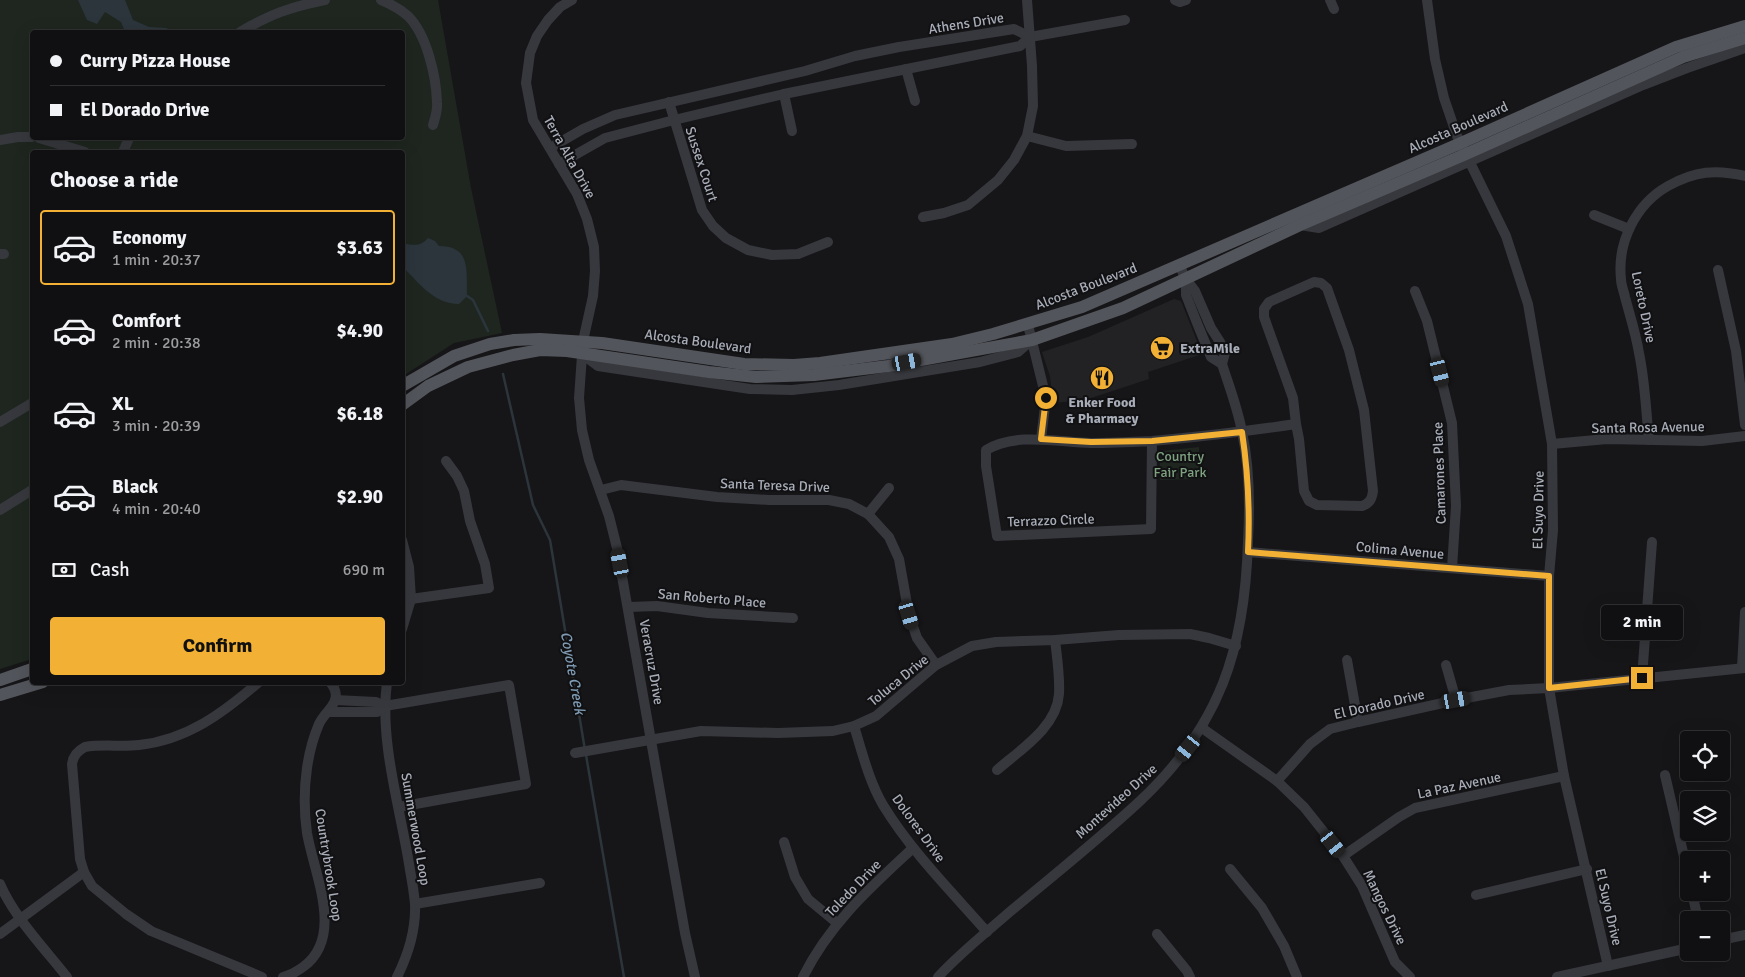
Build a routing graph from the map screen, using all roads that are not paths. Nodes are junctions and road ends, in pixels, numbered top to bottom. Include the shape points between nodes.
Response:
1 (325, 0) edge
2 (381, 0) edge
3 (572, 0) edge
4 (1028, 0) edge
5 (1175, 0) edge
6 (1186, 0) edge
7 (1427, 0) edge
8 (1125, 20) dead end
9 (1745, 26) edge
10 (244, 30) edge
11 (1030, 37) junction
12 (1745, 38) edge
13 (1745, 48) edge
14 (906, 69) junction
15 (784, 94) junction
16 (914, 101) dead end
17 (669, 102) junction
18 (674, 120) junction
19 (433, 125) dead end
20 (792, 131) dead end
21 (1027, 136) junction
22 (30, 137) edge
23 (0, 140) edge
24 (46, 140) edge
25 (1132, 144) dead end
26 (550, 148) junction
27 (78, 150) edge
28 (1466, 153) junction
29 (559, 164) junction
30 (1745, 176) edge
31 (1594, 215) dead end
32 (923, 217) dead end
33 (1629, 229) junction
34 (828, 242) dead end
35 (1179, 265) junction
36 (1718, 270) dead end
37 (1186, 279) junction
38 (1415, 291) dead end
39 (1028, 324) junction
40 (1032, 340) junction
41 (582, 348) junction
42 (405, 384) edge
43 (405, 403) edge
44 (30, 404) edge
45 (0, 422) edge
46 (1296, 424) junction
47 (1745, 425) edge
48 (1242, 432) junction
49 (1745, 436) edge
50 (1041, 439) junction
51 (1649, 440) junction
52 (1152, 441) junction
53 (1552, 444) junction
54 (446, 461) dead end
55 (889, 488) dead end
56 (601, 490) junction
57 (30, 491) edge
58 (0, 510) edge
59 (868, 514) junction
60 (1652, 542) dead end
61 (405, 552) edge
62 (1248, 552) junction
63 (1452, 568) junction
64 (1549, 576) junction
65 (411, 599) junction
66 (628, 607) junction
67 (1745, 612) edge
68 (793, 618) dead end
69 (405, 619) edge
70 (1055, 640) junction
71 (1236, 646) junction
72 (1347, 660) dead end
73 (936, 665) junction
74 (1446, 665) dead end
75 (1744, 668) edge
76 (30, 670) edge
77 (1642, 678) junction
78 (0, 680) edge
79 (33, 685) edge
80 (255, 685) edge
81 (332, 685) edge
82 (386, 685) edge
83 (1549, 688) junction
84 (0, 695) edge
85 (335, 700) junction
86 (1456, 700) junction
87 (385, 706) junction
88 (329, 712) junction
89 (1358, 722) junction
90 (854, 726) junction
91 (1202, 728) junction
92 (651, 740) junction
93 (575, 753) dead end
94 (997, 770) dead end
95 (1665, 775) dead end
96 (1564, 776) junction
97 (1277, 781) junction
98 (399, 807) junction
99 (784, 842) dead end
100 (913, 848) junction
101 (1683, 851) edge
102 (1343, 856) junction
103 (1230, 869) dead end
104 (1587, 869) junction
105 (84, 872) junction
106 (540, 883) dead end
107 (0, 884) edge
108 (1476, 895) dead end
109 (415, 904) junction
110 (21, 918) junction
111 (837, 923) junction
112 (986, 932) junction
113 (0, 934) edge
114 (1157, 934) dead end
115 (1745, 935) edge
116 (1730, 938) edge
117 (1680, 950) edge
118 (1608, 966) junction
119 (68, 977) edge
120 (262, 977) edge
121 (283, 977) edge
122 (397, 977) edge
123 (695, 977) edge
124 (803, 977) edge
125 (938, 977) edge
126 (1190, 977) edge
127 (1297, 977) edge
128 (1410, 977) edge
129 (1557, 977) edge

1 - 10 street via 288,8
2 - 19 street via 408,16 427,48 438,104
3 - 26 street, Terra Alta Drive via 548,20 530,53 526,82 532,120
4 - 11 street
5 - 6 street
7 - 28 street, El Suyo Drive via 1444,98
8 - 11 street
9 - 28 main road, Alcosta Boulevard via 1676,47
11 - 14 street via 1020,46
11 - 17 street, Athens Drive via 1014,29 899,47
11 - 21 street via 1033,106
12 - 28 main road, Alcosta Boulevard via 1682,57
13 - 28 street, Alcosta Boulevard
14 - 15 street
14 - 16 street
15 - 18 street
15 - 20 street
17 - 18 street, Sussex Court
17 - 26 street, Athens Drive via 615,115
18 - 29 street via 605,138
18 - 34 street, Sussex Court via 702,210 726,238 748,250 772,255 798,254
21 - 25 street via 1066,146
21 - 32 street via 998,180 968,205
22 - 23 street
24 - 27 street
26 - 29 street, Terra Alta Drive
28 - 35 main road, Alcosta Boulevard
28 - 37 main road, Alcosta Boulevard
28 - 53 street, El Suyo Drive via 1506,236 1528,304
29 - 41 street, Terra Alta Drive via 577,194 594,247 593,296
30 - 33 street, Loreto Drive via 1725,171 1681,178 1642,206
31 - 33 street
33 - 51 street, Loreto Drive via 1622,251 1621,279 1640,354
35 - 37 street, Montevideo Drive
35 - 39 main road, Alcosta Boulevard via 1082,307
36 - 47 street via 1736,351
37 - 40 main road, Alcosta Boulevard via 1124,308
37 - 48 street, Montevideo Drive via 1186,295 1212,357 1222,364
38 - 63 street, Camarones Place via 1428,321 1452,423 1456,506
39 - 40 street
39 - 41 main road, Alcosta Boulevard via 952,344 794,365 744,364 602,343
40 - 41 main road, Alcosta Boulevard via 888,366 814,375 756,376 709,372
40 - 50 street via 1046,398
41 - 42 main road, Alcosta Boulevard via 531,339 490,344 454,356
41 - 43 main road, Alcosta Boulevard via 516,354 468,367 428,386
41 - 56 street, Veracruz Drive via 579,398 582,430
44 - 45 street
46 - 46 street via 1293,398 1264,309 1269,302 1314,282 1321,283 1327,288 1350,350 1364,410 1373,491 1369,503 1362,506 1317,505 1309,501 1304,491
46 - 48 street, Terrazzo Circle
48 - 52 street, Terrazzo Circle
48 - 62 street, Montevideo Drive via 1248,469
49 - 51 street, Santa Rosa Avenue via 1702,441
50 - 52 street, Terrazzo Circle
50 - 52 street, Terrazzo Circle via 998,443 986,450 997,536 1151,530
51 - 53 street, Santa Rosa Avenue via 1607,439
53 - 64 street, El Suyo Drive via 1553,530
54 - 65 street via 464,491 489,588
55 - 59 street
56 - 59 street, Santa Teresa Drive via 621,485 717,497 829,500 849,504
56 - 66 street, Veracruz Drive via 617,548
57 - 58 street
59 - 73 street, Santa Teresa Drive via 889,537 898,559 917,638
60 - 77 street
61 - 65 street
62 - 63 street, Colima Avenue
62 - 71 street, Montevideo Drive via 1243,613
63 - 64 street, Colima Avenue
64 - 83 street, El Suyo Drive
65 - 69 street
66 - 68 street, San Roberto Place via 657,606
66 - 92 street, Veracruz Drive
67 - 75 street
70 - 71 street, Toluca Drive via 1190,634
70 - 73 street, Toluca Drive via 972,646
70 - 94 street via 1059,695 1054,714 1042,730
71 - 91 street, Montevideo Drive via 1228,672
72 - 89 street
73 - 90 street, Toluca Drive via 876,716
74 - 86 street
75 - 77 street, El Dorado Drive
76 - 78 main road
77 - 83 street, El Dorado Drive
79 - 84 main road
80 - 105 street via 216,717 179,736 141,745 91,746 74,755 72,774
81 - 85 street via 336,691
82 - 87 street, Summerwood Loop
83 - 86 street, El Dorado Drive via 1509,690
83 - 96 street, El Suyo Drive
85 - 87 street via 376,702
85 - 88 street, Countrybrook Loop
86 - 89 street, El Dorado Drive
87 - 88 street via 377,712
87 - 98 street, Summerwood Loop via 385,729
87 - 98 street via 509,685 526,784
88 - 121 street, Countrybrook Loop via 324,715 312,743 305,813 326,917 325,931 313,960
89 - 97 street, El Dorado Drive via 1330,730 1310,744
90 - 92 street, Toluca Drive via 832,731 778,734 701,731
90 - 100 street, Dolores Drive via 882,804
91 - 97 street, Mangos Drive
91 - 112 street, Montevideo Drive via 1166,776 1146,795
92 - 93 street, Toluca Drive
92 - 123 street, Veracruz Drive
95 - 101 street
96 - 102 street, La Paz Avenue via 1415,808
96 - 104 street, El Suyo Drive
97 - 102 street, Mangos Drive via 1304,807
98 - 109 street, Summerwood Loop
99 - 111 street via 795,877 808,899
100 - 111 street, Toledo Drive
100 - 112 street, Dolores Drive
102 - 128 street, Mangos Drive via 1362,886 1396,962
103 - 127 street via 1262,908
104 - 108 street
104 - 118 street, El Suyo Drive
105 - 110 street
105 - 120 street via 92,886 151,931
106 - 109 street
107 - 110 street
109 - 122 street, Summerwood Loop via 412,937
110 - 113 street
110 - 119 street
111 - 124 street, Toledo Drive
112 - 125 street, Montevideo Drive
114 - 126 street
115 - 116 street
117 - 118 street
118 - 129 street

